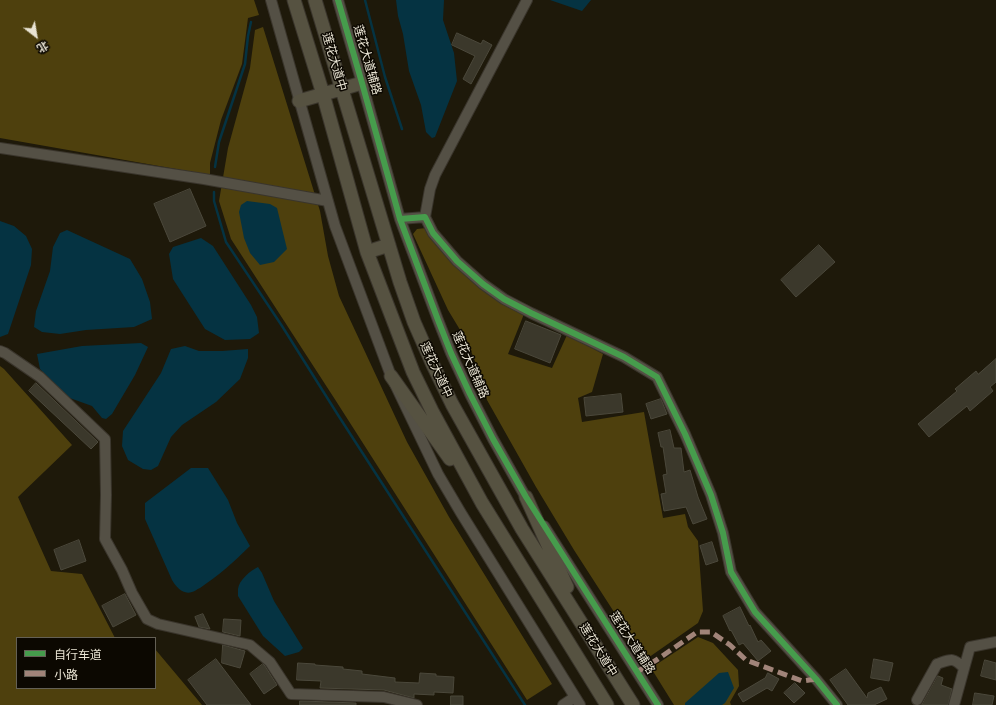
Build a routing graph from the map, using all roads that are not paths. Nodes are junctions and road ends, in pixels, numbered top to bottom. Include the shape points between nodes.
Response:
1 (271, 0) edge
2 (294, 0) edge
3 (315, 0) edge
4 (338, 0) edge
5 (527, 0) edge
6 (362, 83) junction
7 (342, 89) junction
8 (323, 94) junction
9 (300, 100) junction
10 (0, 148) edge
11 (328, 201) junction
12 (425, 217) junction
13 (400, 219) junction
14 (389, 245) junction
15 (367, 252) junction
16 (0, 351) edge
17 (391, 376) junction
18 (526, 497) junction
19 (482, 503) junction
20 (587, 633) junction
21 (996, 642) edge
22 (964, 668) junction
23 (917, 700) dead end
24 (577, 701) edge
25 (417, 705) edge
26 (562, 705) edge
27 (607, 705) edge
28 (633, 705) edge
29 (658, 705) edge
30 (837, 705) edge
31 (954, 705) edge

1 - 9 street
2 - 8 main road, 莲花大道中
3 - 7 main road, 莲花大道中
4 - 6 street, 莲花大道辅路
5 - 12 street via 435,175
6 - 7 main road
6 - 13 street, 莲花大道辅路
7 - 8 main road
7 - 14 main road, 莲花大道中
8 - 9 main road
8 - 15 main road, 莲花大道中
9 - 11 street
10 - 11 street
11 - 17 street
12 - 13 street
12 - 30 street via 433,233 457,261 504,299 624,357 657,377 711,495 723,533 731,572 755,612
13 - 18 street, 莲花大道辅路 via 451,353 493,439
14 - 15 main road
14 - 20 main road, 莲花大道中 via 414,322 452,404 522,529
15 - 19 main road, 莲花大道中 via 413,372
16 - 25 street via 40,377 105,439 106,538 147,619 158,624 250,645 270,662 291,694 384,697
17 - 19 main road
17 - 24 street via 438,474
18 - 20 main road
18 - 29 street, 莲花大道辅路
19 - 27 main road, 莲花大道中
20 - 28 main road, 莲花大道中
21 - 22 street via 970,647
22 - 23 street via 950,660 938,664
22 - 31 street
24 - 26 street

